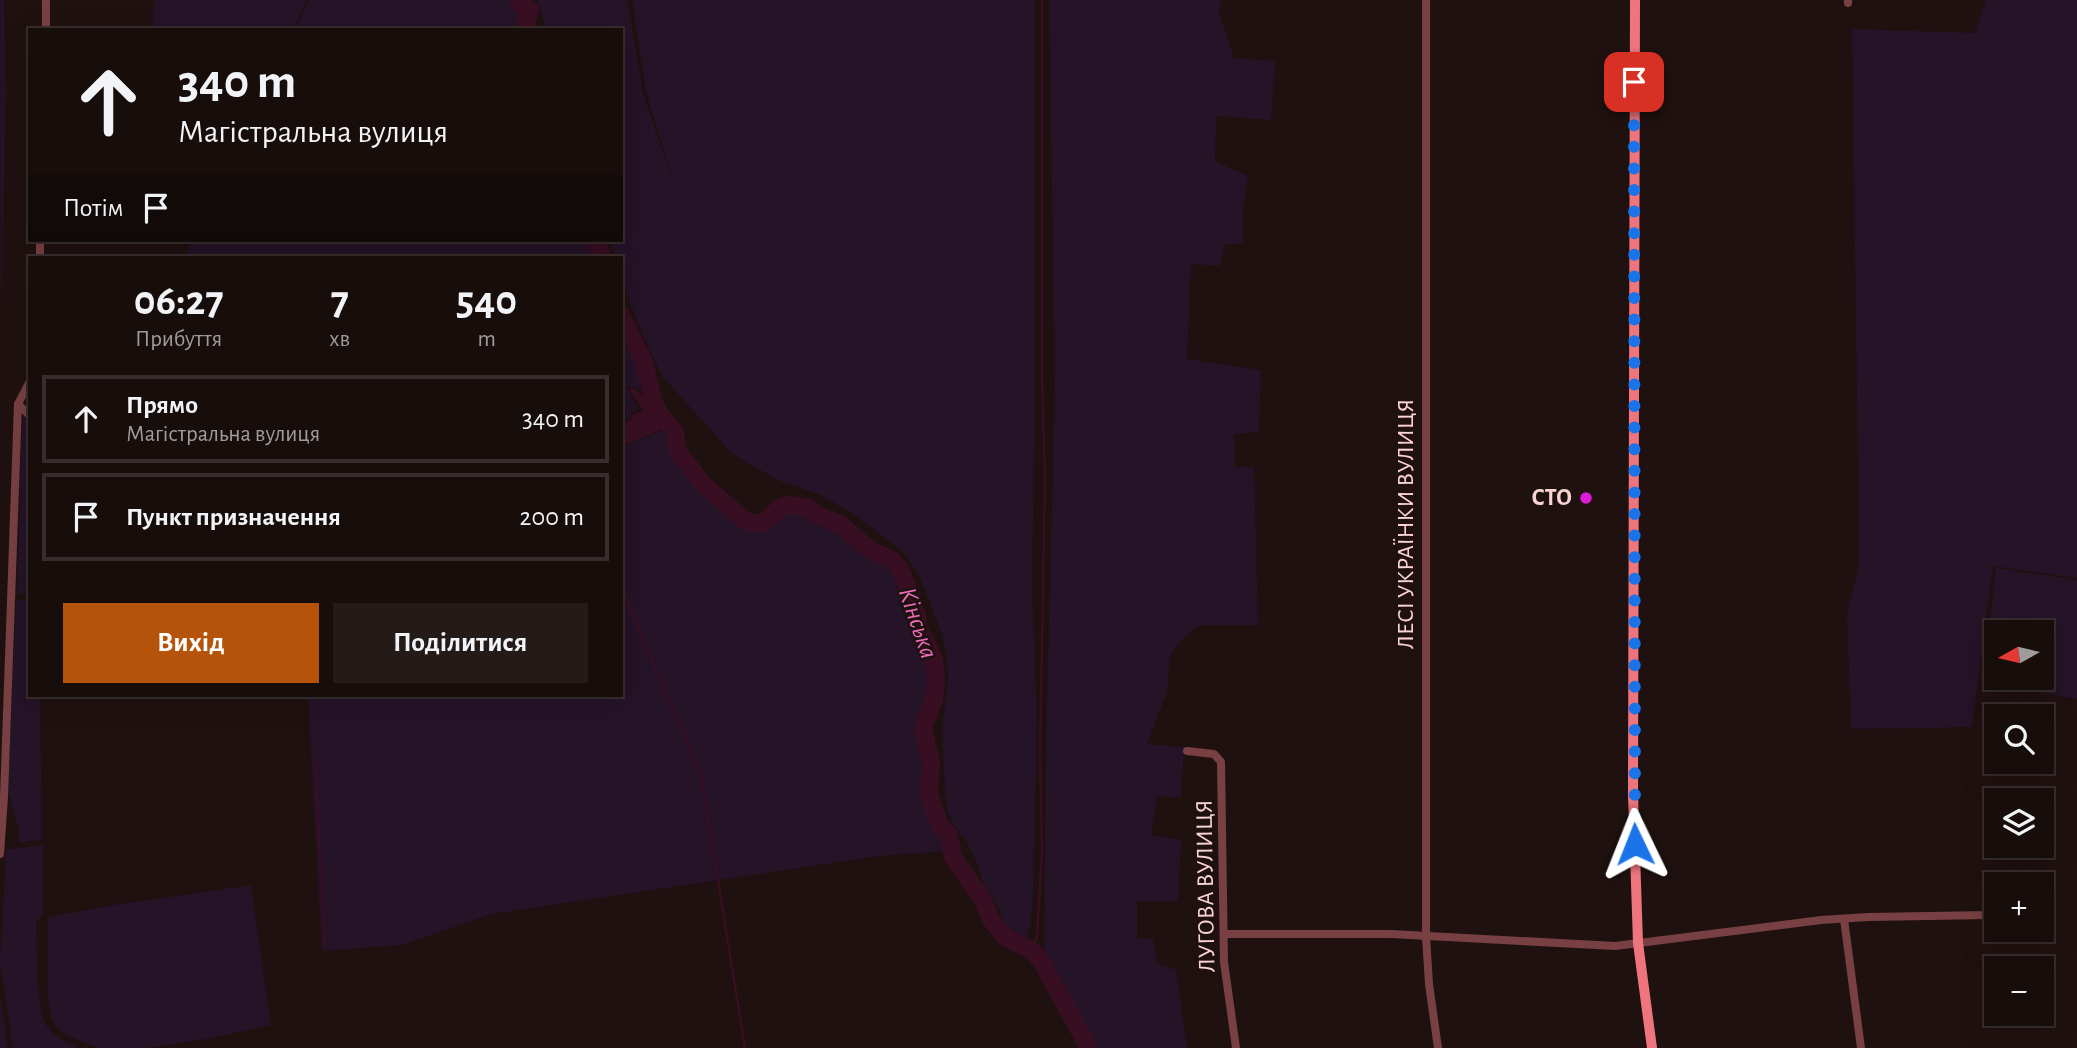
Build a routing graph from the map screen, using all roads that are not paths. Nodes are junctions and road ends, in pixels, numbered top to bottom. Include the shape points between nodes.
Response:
1 (46, 0) edge
2 (1426, 0) edge
3 (1634, 0) edge
4 (46, 28) edge
5 (28, 385) edge
6 (18, 404) junction
7 (28, 414) edge
8 (1187, 751) dead end
9 (0, 854) edge
10 (1984, 915) edge
11 (1844, 919) junction
12 (1224, 934) junction
13 (1426, 937) junction
14 (1638, 943) junction
15 (1236, 1048) edge
16 (1438, 1048) edge
17 (1652, 1048) edge
18 (1861, 1048) edge

1 - 4 street
2 - 13 street, ЛЕСІ УКРАЇНКИ ВУЛИЦЯ
3 - 14 main road via 1633,794
5 - 6 street
6 - 7 street
6 - 9 street
8 - 12 street, ЛУГОВА ВУЛИЦЯ via 1214,754 1221,762
10 - 11 street
11 - 14 street
11 - 18 street
12 - 13 street
12 - 15 street, ЛУГОВА ВУЛИЦЯ
13 - 14 street via 1607,946
13 - 16 street, ЛЕСІ УКРАЇНКИ ВУЛИЦЯ
14 - 17 main road

